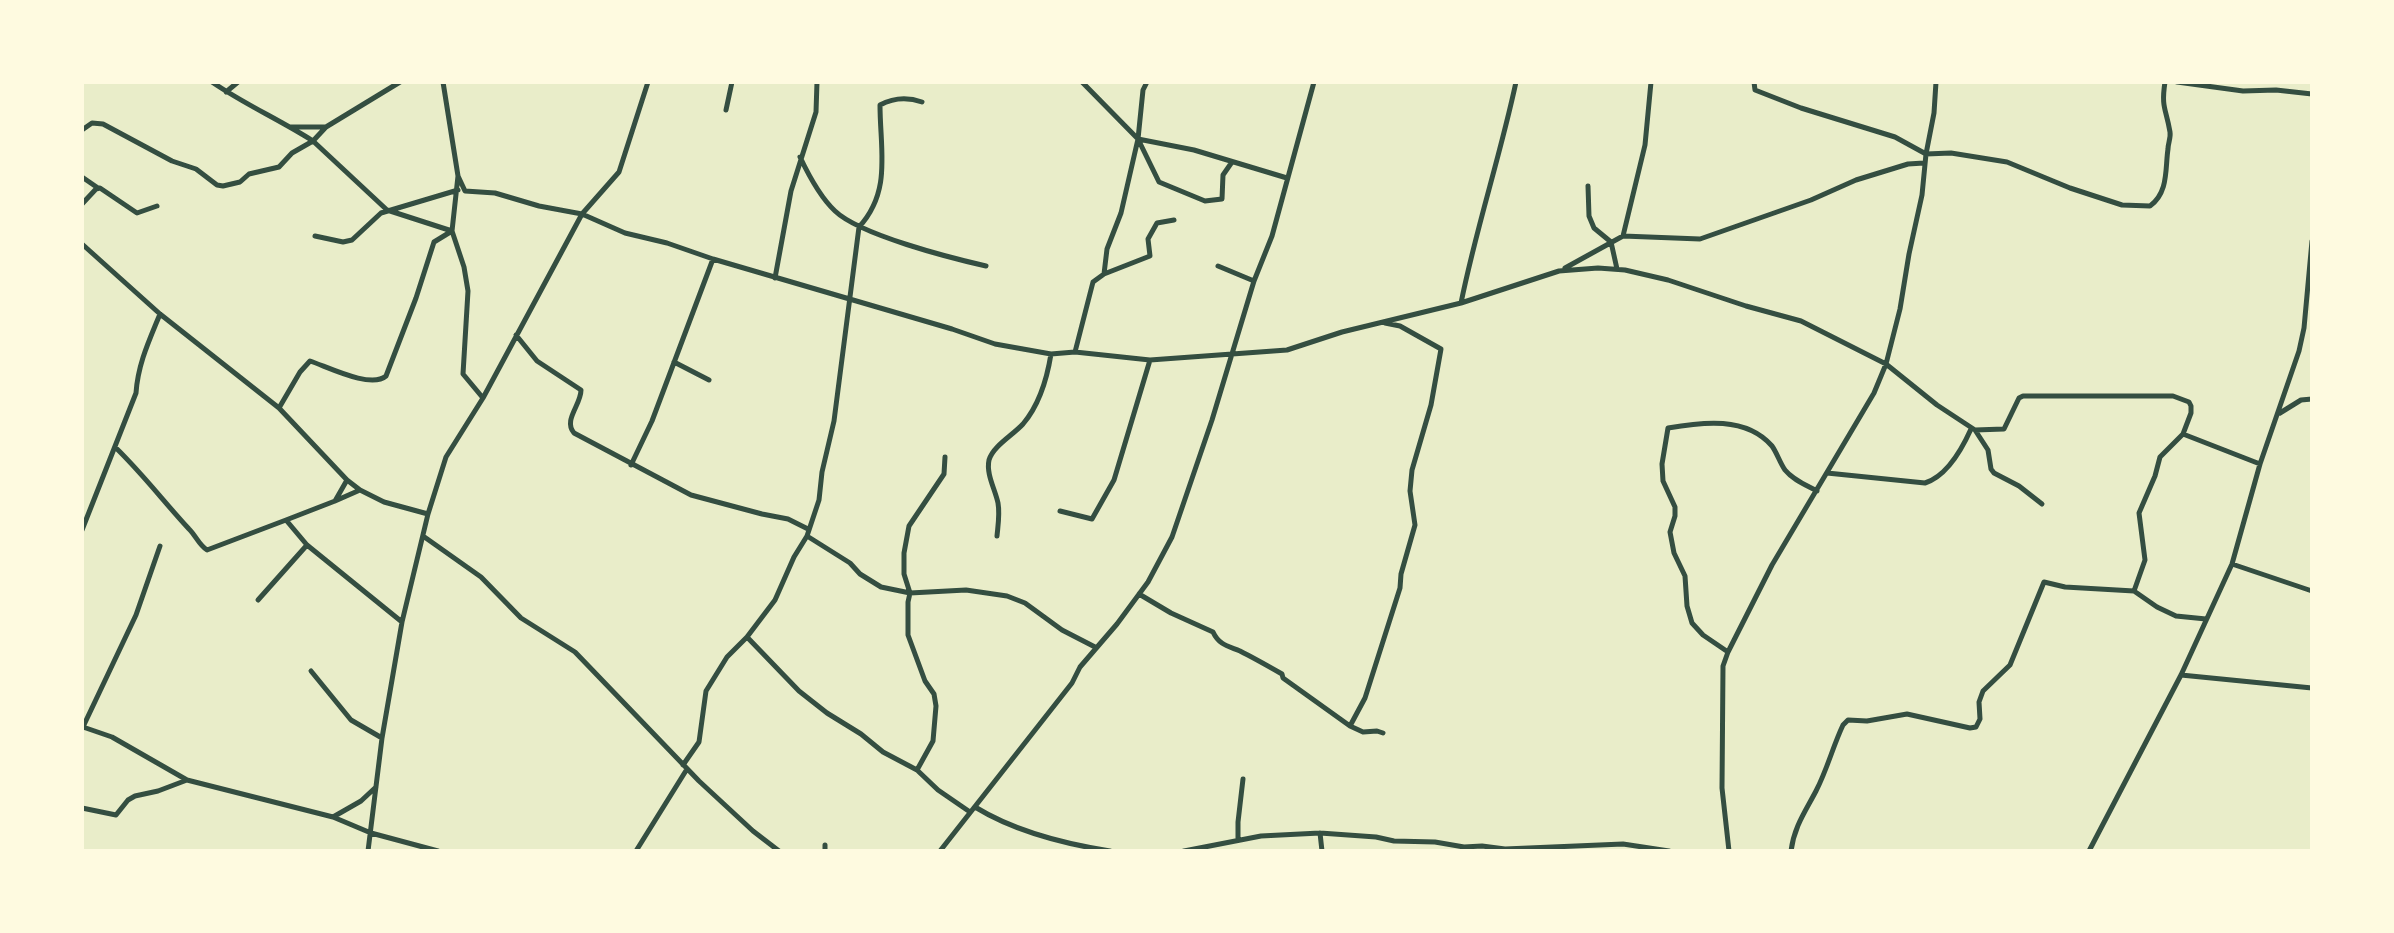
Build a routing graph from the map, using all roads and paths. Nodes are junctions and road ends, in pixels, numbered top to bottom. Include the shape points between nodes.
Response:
1 (212, 82) edge
2 (238, 82) edge
3 (400, 82) edge
4 (443, 82) edge
5 (648, 82) edge
6 (732, 82) edge
7 (817, 82) edge
8 (1082, 82) edge
9 (1147, 82) edge
10 (1313, 82) edge
11 (1516, 82) edge
12 (1651, 82) edge
13 (1754, 82) edge
14 (1936, 82) edge
15 (2165, 82) edge
16 (2178, 82) edge
17 (2256, 82) edge
18 (2243, 91) junction
19 (226, 92) junction
20 (2312, 94) edge
21 (922, 102) dead end
22 (726, 110) dead end
23 (291, 127) junction
24 (326, 127) junction
25 (82, 130) edge
26 (1138, 139) junction
27 (313, 141) junction
28 (1926, 154) junction
29 (800, 157) junction
30 (1232, 162) junction
31 (1924, 163) junction
32 (458, 176) junction
33 (82, 177) edge
34 (1287, 178) junction
35 (1588, 186) dead end
36 (98, 188) junction
37 (457, 189) junction
38 (465, 191) junction
39 (82, 204) edge
40 (157, 206) dead end
41 (387, 210) junction
42 (582, 214) junction
43 (1174, 220) dead end
44 (859, 227) junction
45 (452, 231) junction
46 (315, 236) dead end
47 (1623, 236) junction
48 (2312, 241) edge
49 (1611, 242) junction
50 (82, 244) edge
51 (713, 260) junction
52 (986, 266) dead end
53 (1218, 266) dead end
54 (1617, 269) junction
55 (1559, 271) junction
56 (1104, 274) junction
57 (775, 278) junction
58 (1254, 281) junction
59 (848, 299) junction
60 (1461, 303) junction
61 (160, 314) junction
62 (1383, 323) junction
63 (516, 335) junction
64 (1075, 352) junction
65 (1051, 354) junction
66 (1230, 355) junction
67 (1150, 360) junction
68 (674, 362) junction
69 (1886, 364) junction
70 (709, 380) dead end
71 (483, 398) junction
72 (2312, 399) edge
73 (279, 408) junction
74 (2279, 414) junction
75 (1973, 430) junction
76 (2183, 434) junction
77 (115, 447) junction
78 (945, 457) dead end
79 (2260, 464) junction
80 (632, 465) junction
81 (1827, 473) junction
82 (346, 480) junction
83 (360, 490) junction
84 (1817, 491) junction
85 (335, 501) junction
86 (2042, 504) dead end
87 (1060, 511) dead end
88 (428, 514) junction
89 (286, 520) junction
90 (82, 530) edge
91 (808, 533) junction
92 (997, 536) dead end
93 (423, 537) junction
94 (307, 545) junction
95 (160, 546) dead end
96 (2232, 564) junction
97 (2134, 591) junction
98 (2312, 591) edge
99 (910, 593) junction
100 (1139, 594) junction
101 (258, 600) dead end
102 (2206, 619) junction
103 (402, 622) junction
104 (747, 637) junction
105 (1095, 648) junction
106 (1728, 652) junction
107 (311, 671) dead end
108 (2181, 675) junction
109 (2312, 688) edge
110 (1350, 726) junction
111 (83, 728) edge
112 (1383, 733) dead end
113 (382, 738) junction
114 (685, 767) junction
115 (917, 770) junction
116 (187, 779) junction
117 (1243, 779) dead end
118 (376, 787) junction
119 (975, 807) junction
120 (82, 808) edge
121 (970, 812) junction
122 (333, 817) junction
123 (371, 833) junction
124 (1320, 833) junction
125 (1238, 840) junction
126 (769, 848) edge
127 (368, 851) edge
128 (438, 851) edge
129 (636, 851) edge
130 (779, 851) edge
131 (940, 851) edge
132 (1110, 851) edge
133 (1184, 851) edge
134 (1322, 851) edge
135 (1669, 851) edge
136 (1730, 851) edge
137 (1791, 851) edge
138 (2089, 851) edge

1 - 19 street
2 - 19 street
3 - 24 street
4 - 32 street
5 - 42 street via 619,172
6 - 22 street
7 - 29 street via 816,112
8 - 26 street
9 - 26 street
10 - 34 street
11 - 60 street
12 - 47 street via 1645,145
13 - 28 street via 1755,90 1895,137
14 - 28 street
15 - 28 street via 2162,103 2171,135 2168,164 2157,199 2150,206 2122,205 2007,162
16 - 18 street
17 - 18 street
18 - 20 street
19 - 23 street
21 - 44 street via 895,99 880,105 881,181 877,203
23 - 24 street
23 - 27 street
24 - 27 street
25 - 27 street via 92,123 103,124 223,186 279,167
26 - 30 street
26 - 30 street via 1159,182 1205,201 1223,198 1223,175
26 - 56 street
27 - 41 street
28 - 31 street
29 - 44 street via 836,212
29 - 57 street
30 - 34 street
31 - 47 street via 1856,180 1700,239
31 - 69 street via 1922,195
32 - 37 street
32 - 38 street
33 - 36 street
34 - 58 street
35 - 49 street via 1589,216 1594,228
36 - 39 street
36 - 40 street via 137,213
37 - 38 street
37 - 41 street
37 - 45 street
38 - 42 street
41 - 45 street
41 - 46 street via 352,240
42 - 51 street via 625,233
42 - 63 street
43 - 56 street via 1157,223 1148,239 1150,256
44 - 52 street
44 - 59 street
45 - 71 street via 468,291 463,374
45 - 73 street via 434,242 386,376 375,381 362,379 310,361
47 - 49 street
48 - 74 street via 2304,328
49 - 54 street
49 - 55 street
50 - 61 street
51 - 57 street
51 - 68 street
53 - 58 street
54 - 55 street
54 - 69 street via 1801,321
55 - 60 street
56 - 64 street via 1093,282
57 - 59 street
58 - 66 street
59 - 65 street via 995,344
59 - 91 street via 834,421
60 - 62 street
61 - 73 street
61 - 77 street
62 - 66 street via 1287,350
62 - 110 street via 1400,326 1441,349 1412,470 1415,525 1401,588 1365,698
63 - 71 street
63 - 80 street via 537,361 581,390 570,421 574,433
64 - 65 street
64 - 67 street
65 - 92 street via 1035,405 989,460 999,510
66 - 67 street
66 - 100 street via 1172,537
67 - 87 street via 1114,480 1092,519
68 - 70 street
68 - 80 street
69 - 75 street
69 - 81 street
71 - 88 street via 446,457
72 - 74 street via 2301,400
73 - 82 street
74 - 79 street
75 - 76 street via 2004,429 2024,396 2174,396 2191,406
75 - 81 street via 1951,463 1925,483
75 - 86 street via 1984,441 1994,473
76 - 79 street
76 - 97 street via 2160,457 2139,513 2145,559
77 - 89 street via 207,550
77 - 90 street
78 - 99 street via 944,474 909,526 904,574
79 - 96 street
80 - 91 street via 691,495 799,522
81 - 84 street
82 - 83 street
82 - 85 street
83 - 85 street
83 - 88 street
84 - 106 street via 1772,565
84 - 106 street via 1788,473 1773,447 1745,429 1702,422 1668,428 1663,481 1675,507 1670,532 1685,576 1687,606 1692,623
85 - 89 street
88 - 93 street
89 - 94 street
91 - 99 street via 881,587
91 - 104 street via 775,600
93 - 103 street
93 - 114 street via 481,577 521,618 575,652
94 - 101 street
94 - 103 street
95 - 111 street via 136,615
96 - 98 street
96 - 102 street
97 - 102 street via 2176,616
97 - 137 street via 2044,582 2010,666 1983,691 1976,727 1906,714 1848,720 1800,817
99 - 105 street via 966,590 1007,596
99 - 115 street via 908,635 936,706 933,741
100 - 105 street
100 - 110 street via 1282,674
102 - 108 street
103 - 113 street
104 - 114 street via 727,657 706,691 699,742
104 - 115 street via 818,706
105 - 119 street
106 - 136 street via 1721,699 1722,788
107 - 113 street via 351,720
108 - 109 street
108 - 138 street
110 - 112 street
111 - 116 street via 112,737
113 - 118 street
114 - 126 street
114 - 129 street
115 - 121 street
116 - 120 street via 128,800 116,815
116 - 122 street
117 - 125 street
118 - 122 street
118 - 123 street
119 - 121 street
119 - 132 street via 1023,829
121 - 131 street
122 - 123 street
123 - 127 street
123 - 128 street
124 - 125 street
124 - 134 street
124 - 135 street via 1464,847 1623,844
125 - 133 street
126 - 130 street

